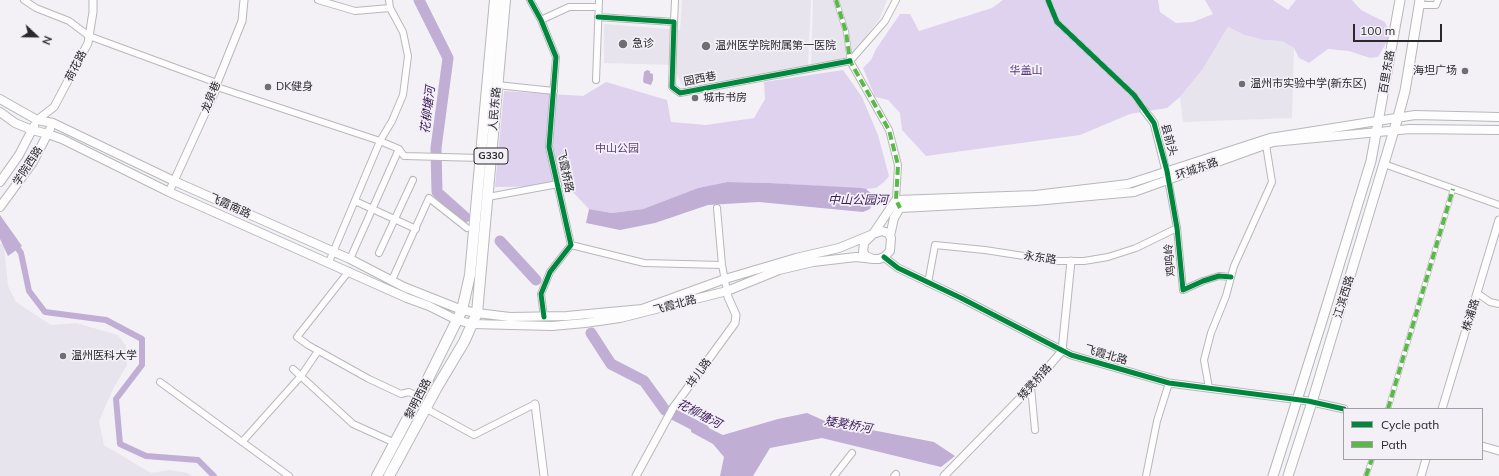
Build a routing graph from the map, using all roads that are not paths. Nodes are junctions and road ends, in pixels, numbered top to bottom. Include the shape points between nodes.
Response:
1 (24, 0) edge
2 (93, 0) edge
3 (244, 0) edge
4 (318, 0) edge
5 (388, 0) edge
6 (495, 0) edge
7 (505, 0) edge
8 (530, 0) edge
9 (675, 0) edge
10 (836, 0) edge
11 (896, 0) edge
12 (1400, 0) edge
13 (1438, 0) edge
14 (1419, 2) edge
15 (599, 3) edge
16 (390, 8) junction
17 (598, 18) junction
18 (541, 20) junction
19 (674, 22) junction
20 (89, 36) junction
21 (850, 61) junction
22 (596, 80) dead end
23 (217, 85) junction
24 (497, 86) junction
25 (554, 91) junction
26 (0, 99) edge
27 (1144, 110) tunnel mouth
28 (0, 112) edge
29 (1398, 117) junction
30 (1499, 117) edge
31 (37, 120) junction
32 (1379, 121) junction
33 (53, 123) junction
34 (32, 130) junction
35 (1499, 130) edge
36 (1394, 131) junction
37 (1376, 132) junction
38 (48, 134) junction
39 (380, 141) junction
40 (1266, 145) junction
41 (399, 149) junction
42 (481, 158) junction
43 (1384, 164) junction
44 (1167, 175) junction
45 (413, 180) dead end
46 (174, 181) junction
47 (0, 182) edge
48 (558, 184) junction
49 (1453, 189) junction
50 (169, 192) junction
51 (488, 196) junction
52 (896, 200) junction
53 (354, 201) junction
54 (1499, 205) edge
55 (0, 207) edge
56 (717, 208) dead end
57 (900, 208) junction
58 (372, 209) junction
59 (395, 219) junction
60 (1499, 220) edge
61 (467, 228) dead end
62 (1177, 228) junction
63 (416, 229) junction
64 (873, 234) junction
65 (890, 236) junction
66 (571, 245) junction
67 (333, 252) junction
68 (379, 254) dead end
69 (884, 257) junction
70 (350, 259) junction
71 (873, 259) junction
72 (1071, 261) junction
73 (329, 262) junction
74 (722, 265) junction
75 (349, 271) junction
76 (1231, 277) junction
77 (725, 279) junction
78 (392, 280) junction
79 (928, 283) junction
80 (727, 291) junction
81 (1477, 293) junction
82 (1499, 304) edge
83 (462, 310) junction
84 (477, 313) junction
85 (544, 317) junction
86 (457, 320) junction
87 (472, 324) junction
88 (318, 351) junction
89 (1062, 351) junction
90 (293, 369) dead end
91 (301, 376) junction
92 (160, 382) dead end
93 (1169, 383) junction
94 (1031, 387) junction
95 (1208, 388) junction
96 (419, 397) junction
97 (1297, 400) junction
98 (1312, 402) junction
99 (535, 404) joint
100 (425, 408) junction
101 (1388, 408) edge
102 (1442, 408) edge
103 (1343, 409) edge
104 (1035, 430) dead end
105 (242, 442) junction
106 (395, 443) junction
107 (1483, 446) edge
108 (1499, 451) edge
109 (852, 453) dead end
110 (1372, 460) edge
111 (1426, 460) edge
112 (289, 476) edge
113 (377, 476) edge
114 (389, 476) edge
115 (544, 476) edge
116 (636, 476) edge
117 (834, 476) edge
118 (944, 476) edge
119 (1146, 476) edge
120 (1273, 476) edge
121 (1288, 476) edge
122 (1366, 476) edge
123 (1421, 476) edge

1 - 20 street via 36,8 69,21
2 - 20 street, 荷花路
3 - 23 street, 龙泉巷 via 242,21
4 - 16 street via 354,11
5 - 16 street
6 - 42 highway, 人民东路 / G330
7 - 24 highway, 人民东路 / G330
8 - 18 street, 飞霞桥路
9 - 19 street
10 - 21 street via 846,32
11 - 21 street via 885,21
12 - 32 main road, 百里东路
13 - 14 street via 1436,5
14 - 29 main road, 百里东路 via 1405,91
15 - 17 street
15 - 18 street via 569,7
16 - 39 street via 403,32 408,56 403,95
17 - 19 street
17 - 22 street
18 - 25 street, 飞霞桥路 via 556,57
19 - 21 street, 园西巷 via 672,88 680,93
20 - 23 street
20 - 31 street, 荷花路 via 88,44 54,107
21 - 52 street via 889,130 898,165
23 - 39 street
23 - 46 street, 龙泉巷
24 - 25 street
24 - 51 highway, 人民东路 / G330
25 - 48 street, 飞霞桥路 via 549,147
26 - 31 main road, 飞霞南路
27 - 44 street, 县前头 via 1154,123
28 - 34 main road, 飞霞南路 via 15,123
29 - 30 main road, 环城东路
29 - 32 main road, 环城东路
29 - 36 main road, 江滨西路
31 - 33 main road, 飞霞南路
31 - 34 main road, 学院西路
32 - 37 main road, 江滨西路
32 - 44 main road, 环城东路 via 1270,138
33 - 38 main road, 学院西路
33 - 46 main road, 飞霞南路
34 - 38 main road, 飞霞南路
34 - 47 main road, 学院西路 via 19,155
35 - 36 main road, 环城东路
36 - 37 main road, 环城东路
36 - 43 main road, 江滨西路
37 - 40 main road, 环城东路 via 1274,142
37 - 97 main road, 江滨西路 via 1371,161
38 - 50 main road, 飞霞南路
38 - 55 main road, 学院西路 via 33,162
39 - 41 street
39 - 53 street
40 - 44 main road, 环城东路
40 - 76 street via 1272,182
41 - 42 street via 404,156
41 - 58 street
42 - 83 highway, 人民东路 / G330 via 470,275
43 - 49 street
43 - 98 main road, 江滨西路
44 - 52 main road, 环城东路 via 1128,184 1035,196
44 - 57 main road, 环城东路 via 1134,192 1035,201
44 - 62 street, 鸡鸣岭
45 - 59 street
46 - 50 street, 龙泉巷
46 - 67 main road, 飞霞南路
48 - 51 street
48 - 66 street, 飞霞桥路
49 - 54 street
49 - 101 street
50 - 73 main road, 飞霞南路
51 - 84 highway, 人民东路 / G330
52 - 57 street
52 - 64 main road
53 - 58 street
53 - 67 street
56 - 74 street
57 - 65 main road via 894,218
58 - 59 street
58 - 70 street
59 - 63 street
59 - 68 street
60 - 81 street, 株浦路
61 - 63 street via 429,198
62 - 72 street, 永东路 via 1152,241 1108,257 1084,262
62 - 76 street, 鸡鸣岭 via 1183,290 1219,276
63 - 78 street
64 - 65 main road, 飞霞北路 via 882,231
64 - 71 main road via 864,243 863,249 866,256
64 - 77 main road, 飞霞北路 via 839,248
65 - 69 main road via 891,246
66 - 74 street via 644,263
66 - 85 street via 550,272 541,294
67 - 70 main road, 飞霞南路
67 - 73 street
69 - 71 main road, 飞霞北路
69 - 79 street, 飞霞北路 via 898,268
70 - 78 main road, 飞霞南路
71 - 80 main road, 飞霞北路 via 856,257 813,262 779,270
72 - 79 street, 永东路 via 935,245
72 - 89 street
73 - 75 main road, 飞霞南路
74 - 77 street
75 - 86 main road, 飞霞南路
75 - 88 street via 297,337
76 - 95 street via 1204,360
77 - 80 street
77 - 85 main road, 飞霞北路 via 642,309
78 - 83 main road, 飞霞南路
79 - 89 street, 飞霞北路
80 - 87 main road, 飞霞北路 via 620,318 585,323 552,326
80 - 116 street, 垟儿路 via 736,315 735,323 673,408
81 - 82 street via 1490,302
81 - 102 street, 株浦路
83 - 84 main road, 飞霞南路
83 - 86 highway, G330
84 - 85 main road, 飞霞北路 via 510,317
84 - 87 highway, G330
86 - 87 main road, 飞霞北路
86 - 96 highway, 黎明西路 / G330
87 - 100 highway, 黎明西路 / G330
88 - 91 street
88 - 96 street via 401,394 409,392
89 - 93 street, 飞霞北路
89 - 94 street, 矮凳桥路
90 - 91 street
91 - 105 street
91 - 106 street via 353,424
92 - 105 street
93 - 95 street, 飞霞北路
93 - 119 street via 1157,421
94 - 104 street
94 - 118 street, 矮凳桥路
95 - 97 street, 飞霞北路
96 - 106 highway, 黎明西路 / G330
97 - 98 street, 飞霞北路
97 - 120 main road, 江滨西路
98 - 103 street, 飞霞北路
98 - 121 main road, 江滨西路
99 - 100 street via 474,435
99 - 115 street
100 - 114 highway, 黎明西路 / G330
105 - 112 street
106 - 113 highway, 黎明西路 / G330
107 - 108 street
109 - 117 street
110 - 122 street
111 - 123 street

